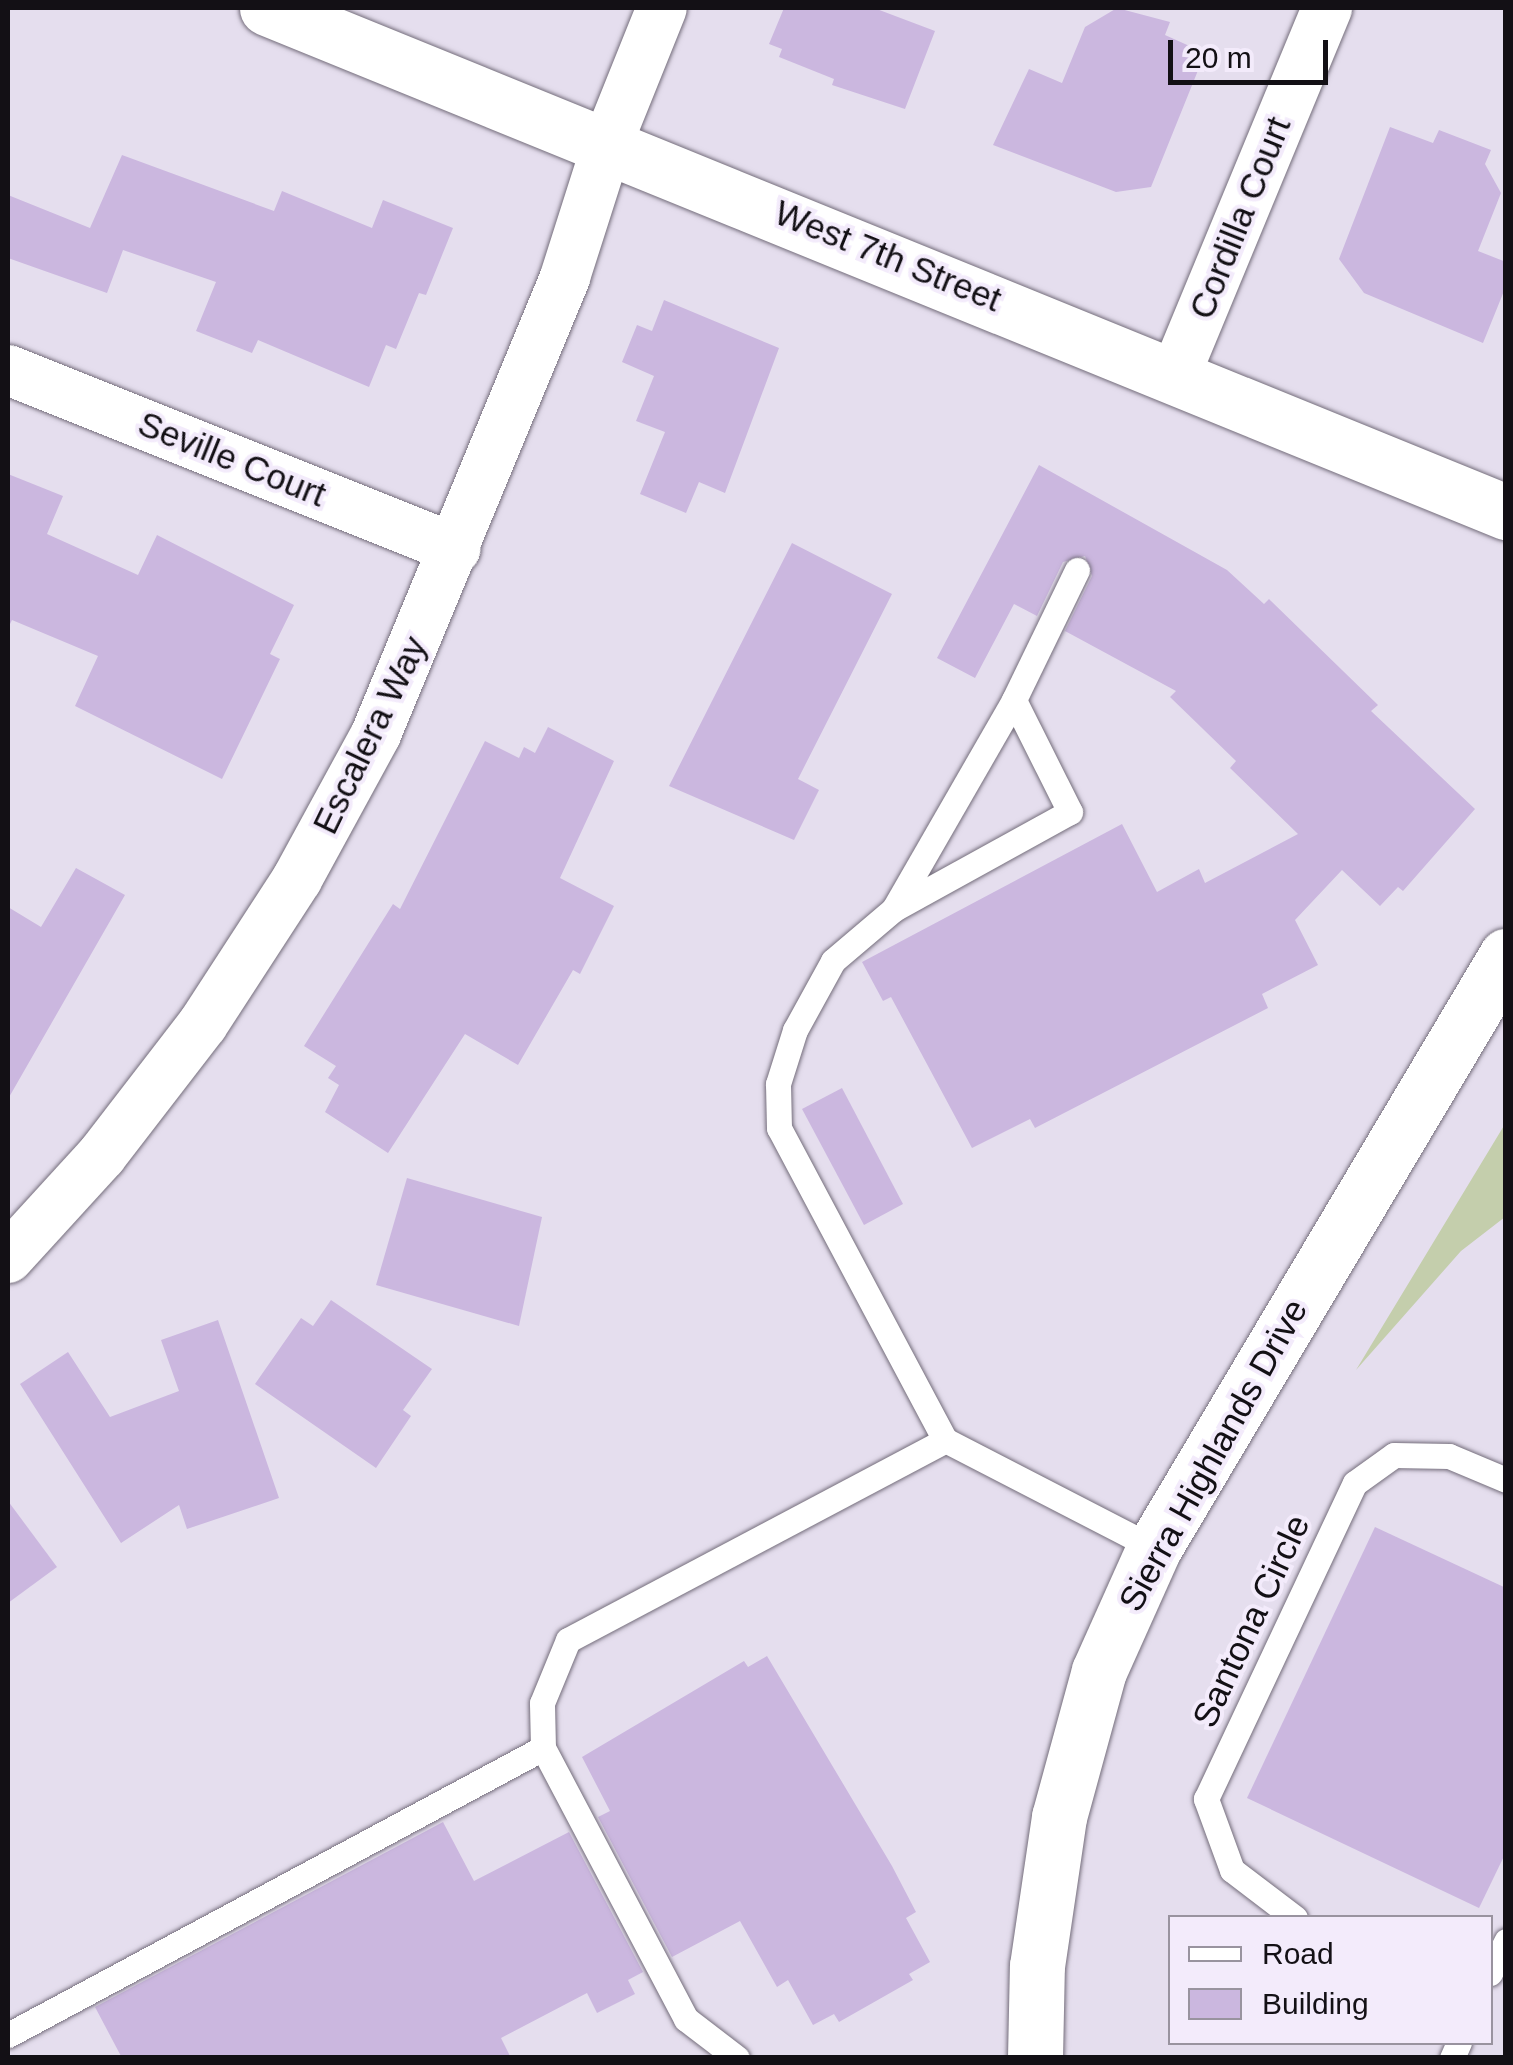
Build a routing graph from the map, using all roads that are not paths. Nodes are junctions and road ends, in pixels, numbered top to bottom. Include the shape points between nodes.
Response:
1 (268, 8) edge
2 (662, 8) edge
3 (1327, 8) edge
4 (608, 142) junction
5 (8, 370) edge
6 (1176, 373) junction
7 (1506, 512) edge
8 (456, 549) junction
9 (1077, 570) dead end
10 (1014, 700) junction
11 (894, 909) junction
12 (1506, 956) edge
13 (8, 1258) edge
14 (944, 1440) junction
15 (1506, 1480) edge
16 (1154, 1548) junction
17 (543, 1748) junction
18 (1290, 1915) edge
19 (1506, 1940) edge
20 (1493, 1967) edge
21 (8, 2035) edge
22 (737, 2058) edge
23 (1036, 2058) edge

1 - 4 main road, West 7th Street
2 - 4 street, Escalera Way
3 - 6 street, Cordilla Court
4 - 6 main road, West 7th Street
4 - 8 street, Escalera Way via 565,277
5 - 8 street, Seville Court
6 - 7 main road, West 7th Street
8 - 13 street, Escalera Way via 376,734 298,880 203,1024 102,1155
9 - 10 lane
10 - 11 lane
10 - 11 lane via 1070,812
11 - 14 lane via 833,961 795,1030 778,1084 779,1128
12 - 16 main road, Sierra Highlands Drive
14 - 16 lane
14 - 17 lane via 568,1640 542,1703
15 - 18 lane, Santona Circle via 1449,1456 1394,1455 1355,1483 1206,1799 1232,1870
16 - 23 main road, Sierra Highlands Drive via 1099,1672 1059,1817 1037,1966
17 - 21 lane
17 - 22 lane via 686,2019
19 - 20 lane

